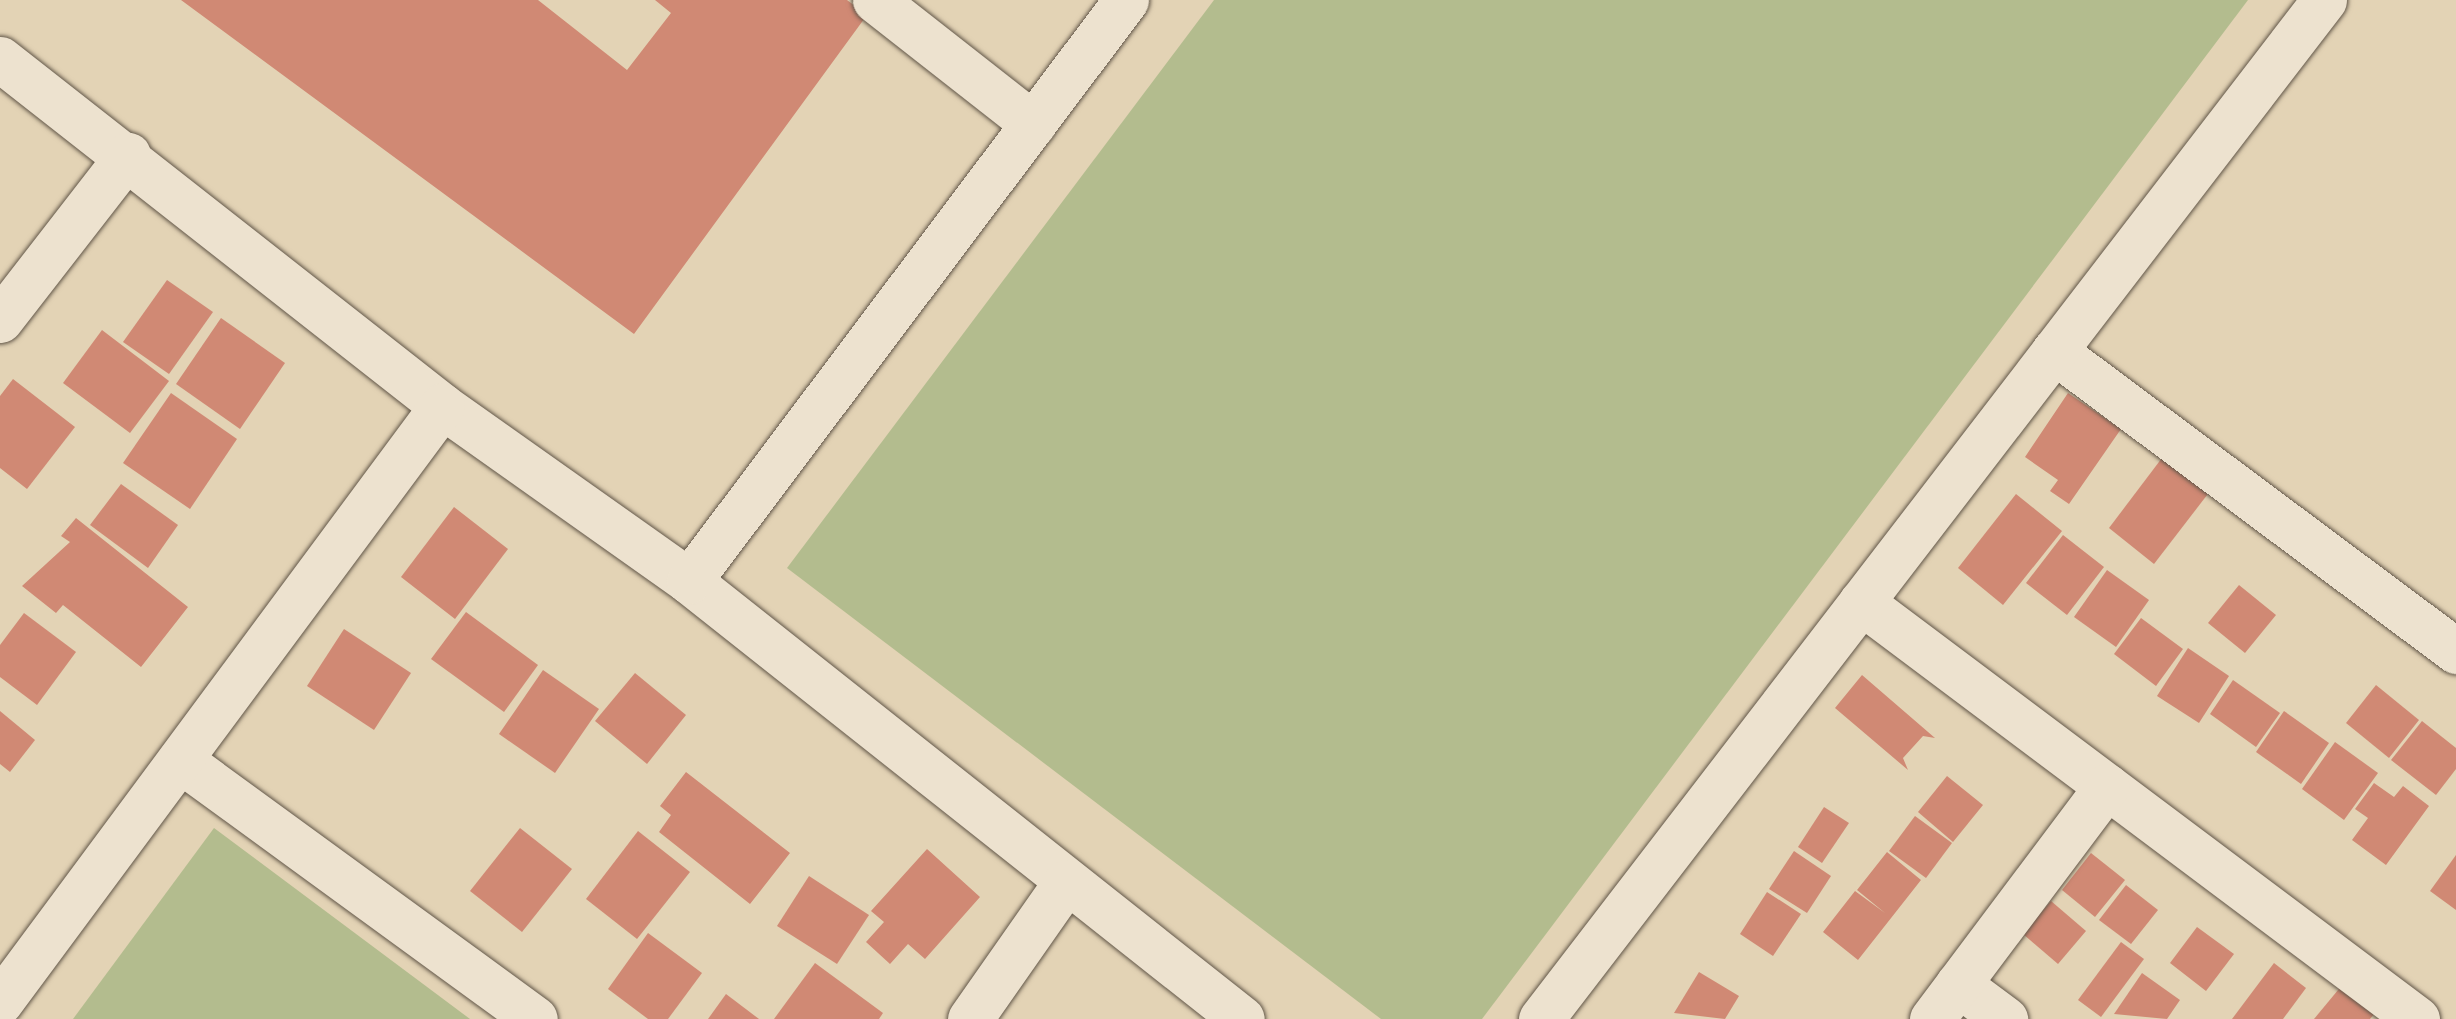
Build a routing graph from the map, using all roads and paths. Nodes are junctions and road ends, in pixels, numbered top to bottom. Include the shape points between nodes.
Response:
1 (875, 0) edge
2 (1126, 0) edge
3 (2324, 0) edge
4 (0, 59) edge
5 (1033, 124) junction
6 (128, 155) junction
7 (0, 320) edge
8 (2054, 352) junction
9 (442, 406) junction
10 (689, 581) junction
11 (1861, 602) junction
12 (2456, 651) edge
13 (180, 760) junction
14 (2107, 786) junction
15 (1066, 882) junction
16 (0, 1002) edge
17 (1945, 1002) edge
18 (535, 1019) edge
19 (970, 1019) edge
20 (1242, 1019) edge
21 (1541, 1019) edge
22 (2005, 1019) edge
23 (2417, 1019) edge

1 - 5 street
2 - 5 street
3 - 8 street
4 - 6 street
5 - 10 street
6 - 7 street
6 - 9 street
8 - 11 street
8 - 12 street
9 - 10 street
9 - 13 street
10 - 15 street
11 - 14 street
11 - 21 street
13 - 16 street
13 - 18 street
14 - 17 street
14 - 23 street
15 - 19 street
15 - 20 street
17 - 22 street

